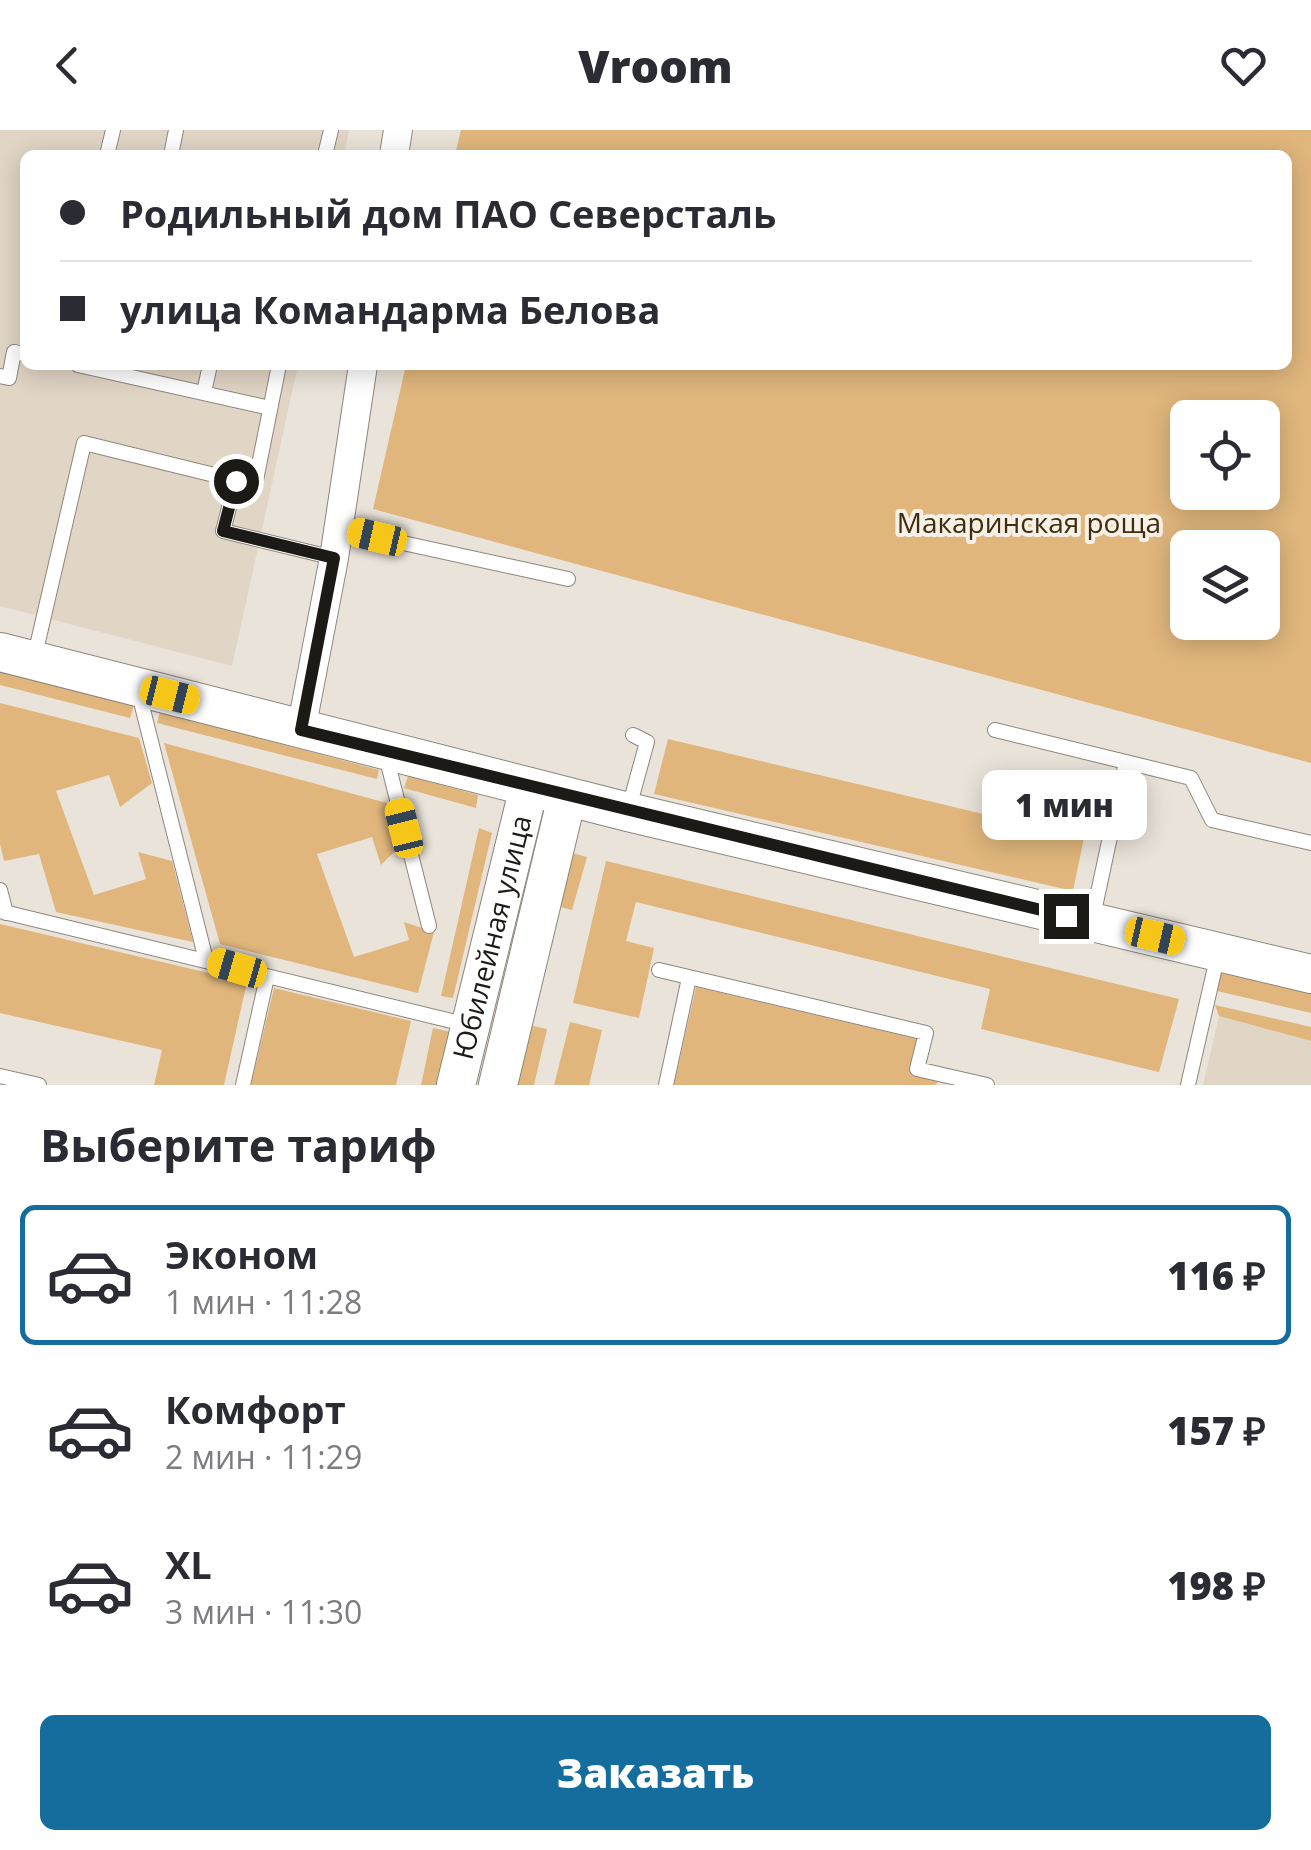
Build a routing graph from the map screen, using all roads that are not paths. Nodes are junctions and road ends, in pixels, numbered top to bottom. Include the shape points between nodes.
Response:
1 (20, 353) edge
2 (101, 370) edge
3 (209, 370) edge
4 (278, 370) edge
5 (362, 370) edge
6 (0, 376) edge
7 (204, 392) junction
8 (270, 408) junction
9 (236, 481) junction
10 (339, 528) junction
11 (334, 558) junction
12 (568, 579) dead end
13 (17, 656) edge
14 (137, 686) junction
15 (301, 730) junction
16 (995, 730) dead end
17 (633, 735) dead end
18 (384, 751) junction
19 (1126, 762) junction
20 (529, 787) junction
21 (566, 796) junction
22 (628, 812) junction
23 (1311, 843) edge
24 (0, 890) edge
25 (3, 912) edge
26 (1092, 922) junction
27 (429, 926) dead end
28 (1218, 951) junction
29 (206, 960) junction
30 (659, 970) dead end
31 (1311, 974) edge
32 (267, 977) junction
33 (690, 978) junction
34 (469, 1026) junction
35 (0, 1076) edge
36 (39, 1085) edge
37 (243, 1085) edge
38 (456, 1085) edge
39 (498, 1085) edge
40 (666, 1085) edge
41 (987, 1085) edge
42 (1188, 1085) edge

1 - 6 lane via 14,352 9,378
2 - 7 lane
3 - 7 lane
4 - 8 lane
5 - 10 street
7 - 8 lane
8 - 9 lane via 254,484
9 - 11 lane via 223,531
9 - 13 lane via 84,443
10 - 11 street
10 - 12 lane
11 - 15 street
13 - 14 main road
14 - 15 main road
14 - 29 lane
15 - 18 main road
16 - 19 lane
17 - 22 lane via 647,742
18 - 20 main road
18 - 27 lane
19 - 23 lane via 1192,778 1212,820
19 - 26 lane
20 - 21 main road
20 - 34 main road, Юбилейная улица
21 - 22 main road
21 - 39 main road, Юбилейная улица
22 - 26 main road
24 - 25 lane
25 - 29 lane
26 - 28 main road
28 - 31 main road
28 - 42 lane
29 - 32 lane
30 - 33 lane
32 - 34 lane
32 - 37 lane
33 - 40 lane
33 - 41 lane via 926,1033 918,1068
34 - 38 main road, Юбилейная улица
35 - 36 lane

